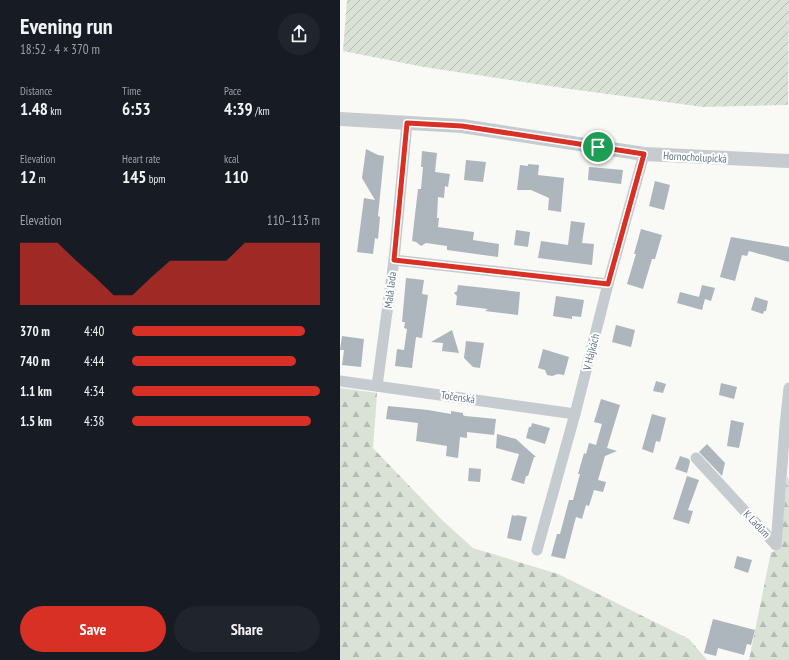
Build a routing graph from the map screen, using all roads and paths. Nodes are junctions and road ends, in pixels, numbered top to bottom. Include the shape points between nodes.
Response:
1 (340, 119) edge
2 (407, 123) junction
3 (644, 154) junction
4 (789, 161) edge
5 (394, 260) junction
6 (608, 284) junction
7 (340, 381) edge
8 (377, 386) junction
9 (789, 388) edge
10 (575, 414) junction
11 (696, 458) dead end
12 (537, 550) dead end

1 - 2 street, Hornocholupická
2 - 3 street, Hornocholupická via 462,126
2 - 5 street, Malá lada
3 - 4 street, Hornocholupická
3 - 6 street, V Hájkách
5 - 6 street
5 - 8 street, Malá lada
6 - 10 street, V Hájkách
7 - 8 street, Točenská
8 - 10 street, Točenská
9 - 11 street, K Ladům via 776,545
10 - 12 street, V Hájkách

